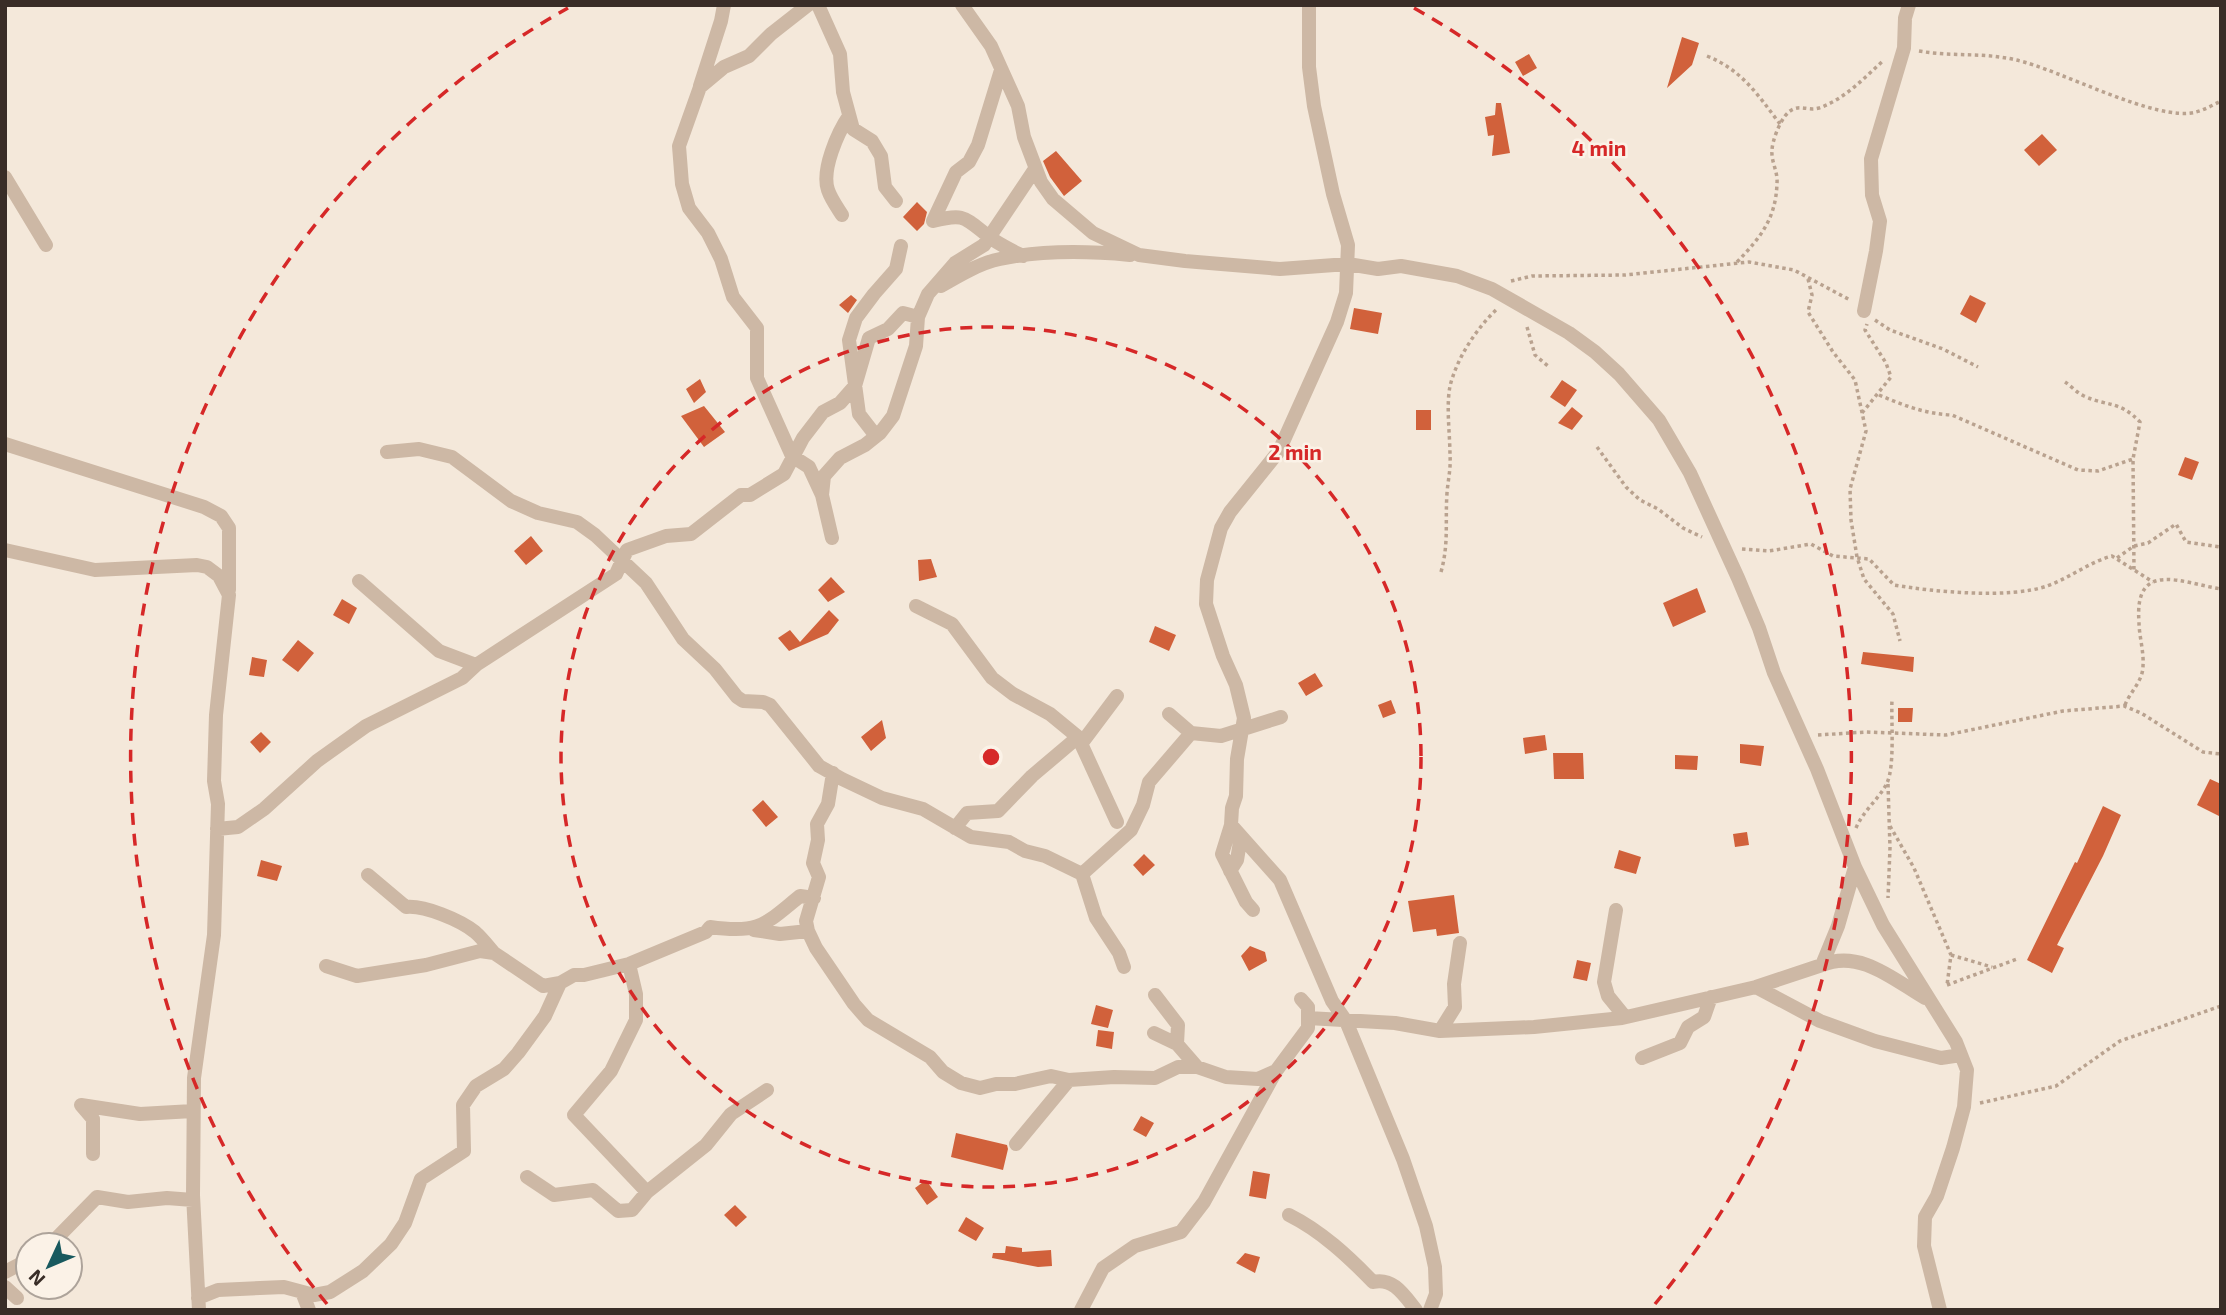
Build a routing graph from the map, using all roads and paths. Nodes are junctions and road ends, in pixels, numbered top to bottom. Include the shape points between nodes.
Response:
1 (724, 5) edge
2 (808, 5) edge
3 (818, 5) edge
4 (962, 5) edge
5 (1309, 5) edge
6 (1909, 5) edge
7 (1904, 48) junction
8 (1707, 56) dead end
9 (1001, 70) junction
10 (699, 87) junction
11 (2221, 101) edge
12 (849, 116) junction
13 (1780, 124) junction
14 (1035, 169) junction
15 (5, 177) edge
16 (896, 201) dead end
17 (842, 215) dead end
18 (989, 237) junction
19 (46, 245) dead end
20 (901, 246) dead end
21 (1139, 255) junction
22 (1023, 256) junction
23 (1737, 262) junction
24 (1348, 264) junction
25 (1808, 278) junction
26 (1485, 287) junction
27 (928, 294) junction
28 (1508, 298) junction
29 (1527, 307) junction
30 (1864, 312) joint
31 (918, 317) junction
32 (1548, 366) dead end
33 (1978, 367) dead end
34 (2065, 382) dead end
35 (855, 386) junction
36 (1878, 395) junction
37 (1862, 413) junction
38 (876, 436) junction
39 (5, 444) edge
40 (1597, 447) dead end
41 (387, 452) dead end
42 (792, 456) junction
43 (2133, 459) junction
44 (822, 495) junction
45 (832, 538) dead end
46 (2134, 546) junction
47 (2221, 547) edge
48 (1724, 549) junction
49 (5, 550) edge
50 (1857, 557) junction
51 (2117, 558) junction
52 (622, 561) junction
53 (2134, 570) junction
54 (1441, 572) dead end
55 (359, 581) dead end
56 (2153, 582) junction
57 (2221, 589) edge
58 (229, 595) junction
59 (916, 606) dead end
60 (1900, 641) dead end
61 (476, 665) junction
62 (1117, 696) dead end
63 (1892, 700) dead end
64 (2124, 706) junction
65 (1170, 715) dead end
66 (1281, 717) dead end
67 (1241, 731) junction
68 (1891, 732) junction
69 (1191, 733) junction
70 (1802, 735) junction
71 (1080, 741) junction
72 (2221, 754) edge
73 (833, 773) junction
74 (1888, 782) junction
75 (1117, 822) dead end
76 (1231, 825) junction
77 (1889, 826) junction
78 (955, 828) junction
79 (217, 829) junction
80 (1241, 836) junction
81 (1848, 850) junction
82 (1855, 867) junction
83 (1230, 871) junction
84 (1082, 874) junction
85 (368, 875) dead end
86 (814, 898) junction
87 (1253, 910) dead end
88 (1616, 910) dead end
89 (1883, 925) junction
90 (751, 929) junction
91 (808, 931) junction
92 (1460, 943) dead end
93 (494, 953) junction
94 (1951, 956) junction
95 (2017, 959) dead end
96 (629, 964) junction
97 (1822, 965) junction
98 (326, 966) dead end
99 (1124, 967) dead end
100 (1994, 967) junction
101 (560, 984) junction
102 (1756, 987) junction
103 (1155, 995) dead end
104 (1711, 997) junction
105 (1301, 999) dead end
106 (1929, 1000) junction
107 (2221, 1006) edge
108 (1626, 1017) junction
109 (1308, 1018) junction
110 (1346, 1021) junction
111 (1440, 1031) junction
112 (1154, 1033) dead end
113 (1177, 1044) junction
114 (1961, 1055) junction
115 (1642, 1058) dead end
116 (1197, 1067) junction
117 (1276, 1071) junction
118 (1069, 1080) junction
119 (766, 1090) dead end
120 (1964, 1107) junction
121 (193, 1111) junction
122 (1016, 1144) dead end
123 (93, 1154) dead end
124 (527, 1177) dead end
125 (647, 1192) junction
126 (193, 1200) junction
127 (1289, 1215) dead end
128 (64, 1231) edge
129 (302, 1292) junction
130 (198, 1304) edge
131 (309, 1310) edge
132 (1081, 1310) edge
133 (1416, 1310) edge
134 (1430, 1310) edge
135 (1940, 1310) edge

1 - 10 street
2 - 10 street via 749,56
3 - 12 street via 840,54
4 - 9 street via 991,46
5 - 24 street via 1314,106 1348,245
6 - 7 street
7 - 11 path via 2019,60 2169,111 2194,113
7 - 13 path via 1846,94 1816,109 1797,107
7 - 30 street via 1871,159 1872,195 1880,221
8 - 13 path via 1726,64 1749,84
9 - 14 street via 1018,106
9 - 18 street via 978,145 957,172 933,220 954,215 973,221
10 - 42 street via 679,146 682,184 689,208 721,259 733,297 757,328 757,379
12 - 16 street via 853,129 872,141 881,156 885,187
12 - 17 street via 839,131 827,172 827,189
13 - 23 path via 1772,151 1778,181 1773,207 1762,236
14 - 18 street
14 - 21 street via 1052,199 1065,211 1093,233
15 - 19 street
18 - 22 street
18 - 27 street via 955,263
20 - 35 street via 897,269 856,318 849,340
21 - 22 street
21 - 24 street via 1280,269
22 - 27 street via 997,259
23 - 25 path via 1794,270
23 - 26 path via 1625,275 1532,276
24 - 26 street via 1378,269 1401,265 1457,276
24 - 67 street via 1338,322 1288,433 1230,512 1212,555 1206,604 1236,685 1244,718
25 - 30 path via 1833,289
25 - 37 path via 1812,295 1808,312 1855,380
26 - 28 street
27 - 31 street
28 - 29 street
28 - 54 path via 1485,320 1461,358 1450,387 1447,551
29 - 32 path via 1535,355
29 - 48 street via 1595,352 1637,393 1675,447
31 - 35 street via 903,313 888,329 869,338
31 - 38 street via 916,346 903,391 893,416
33 - 36 path via 1890,330 1869,316 1865,330 1891,377
34 - 43 path via 2083,396 2130,411 2140,422
35 - 38 street via 859,414
35 - 42 street via 822,412
36 - 37 path
36 - 43 path via 1921,411 1952,415 2078,470 2098,471
37 - 50 path via 1866,431 1850,489
38 - 44 street via 840,458 824,476
39 - 58 street via 221,516 229,528
40 - 48 path via 1640,500
41 - 52 street via 419,449 452,457 511,501 577,522
42 - 44 street via 809,467
42 - 52 street via 783,474 750,495 741,495 691,534 644,542 627,550
43 - 46 path
44 - 45 street
46 - 47 path via 2148,543 2176,524 2186,542
46 - 51 path
46 - 53 path
48 - 50 path via 1769,551 1811,544 1833,556
48 - 70 street
49 - 58 street via 95,570 207,567 219,576
50 - 51 path via 1869,559 1894,586 1982,592 2045,587 2100,559
50 - 60 path via 1864,579 1893,614
51 - 53 path
52 - 61 street via 616,574
52 - 73 street via 646,583 683,639 737,697 770,705 819,766
53 - 56 path
55 - 61 street via 439,651
56 - 57 path via 2189,581
56 - 64 path via 2145,585 2140,595 2143,667
58 - 79 street via 216,715
59 - 71 street via 952,624 992,678 1050,714
61 - 79 street via 462,678 366,726 238,827
62 - 71 street
63 - 68 path
64 - 68 path via 2063,711 1946,735
64 - 72 path via 2203,752
65 - 69 street
66 - 67 street
67 - 69 street via 1221,736
67 - 76 street
68 - 70 path
68 - 74 path
69 - 84 street via 1149,782 1131,830
70 - 81 street
71 - 75 street
71 - 78 street via 1032,776 998,811 968,813
73 - 78 street via 883,798 923,809
73 - 86 street via 828,804 817,824 813,863 819,877
74 - 77 path
74 - 81 path via 1860,819
76 - 80 street
76 - 83 street via 1222,854
77 - 89 path via 1890,889
77 - 94 path via 1914,868
78 - 84 street via 971,837 1009,842
79 - 121 street via 214,935
80 - 83 street
80 - 110 street via 1280,880 1332,1001
81 - 82 street
82 - 89 street
82 - 97 street
83 - 87 street
84 - 99 street via 1096,918
85 - 93 street via 406,907 443,915 474,931
86 - 90 street via 800,896 772,921
86 - 91 street via 806,921
88 - 108 street via 1604,982 1608,996
89 - 106 street
90 - 91 street via 780,934
90 - 96 street via 710,927
91 - 118 street via 868,1020 930,1057 961,1083 980,1088 1051,1076
92 - 111 street via 1455,1007
93 - 98 street via 480,951 357,976
93 - 101 street via 543,986
94 - 100 path
94 - 100 path via 1947,985
95 - 100 path
96 - 101 street via 574,975
96 - 125 street via 636,1020 611,1071 574,1115
97 - 102 street
97 - 106 street via 1856,960
101 - 129 street via 545,1016 518,1053 504,1069 475,1086 463,1105 464,1151 421,1180 405,1223 391,1244 363,1271 330,1292
102 - 104 street
102 - 114 street via 1819,1021 1875,1041 1941,1058
103 - 113 street via 1178,1025
104 - 108 street
104 - 115 street via 1704,1017 1688,1027 1680,1043
105 - 109 street via 1308,1007
106 - 114 street
107 - 120 path via 2120,1041 2056,1086
108 - 111 street
109 - 110 street
109 - 117 street via 1308,1028
110 - 111 street
110 - 134 street via 1426,1226 1435,1268 1436,1294
112 - 113 street
113 - 116 street
114 - 120 street via 1967,1070
116 - 117 street via 1226,1077 1258,1079
116 - 118 street via 1178,1067 1155,1078
117 - 132 street via 1204,1202 1181,1232 1135,1246 1103,1268
118 - 122 street
119 - 125 street via 731,1114 706,1145
120 - 135 street via 1937,1196 1925,1217 1924,1246
121 - 123 street via 140,1114 81,1105 93,1119
121 - 126 street
124 - 125 street via 554,1195 593,1191 618,1211 632,1210
126 - 128 street via 128,1202 97,1197
126 - 130 street
127 - 133 street via 1307,1224 1373,1282 1382,1279 1399,1288
129 - 130 street via 284,1287 218,1290
129 - 131 street

